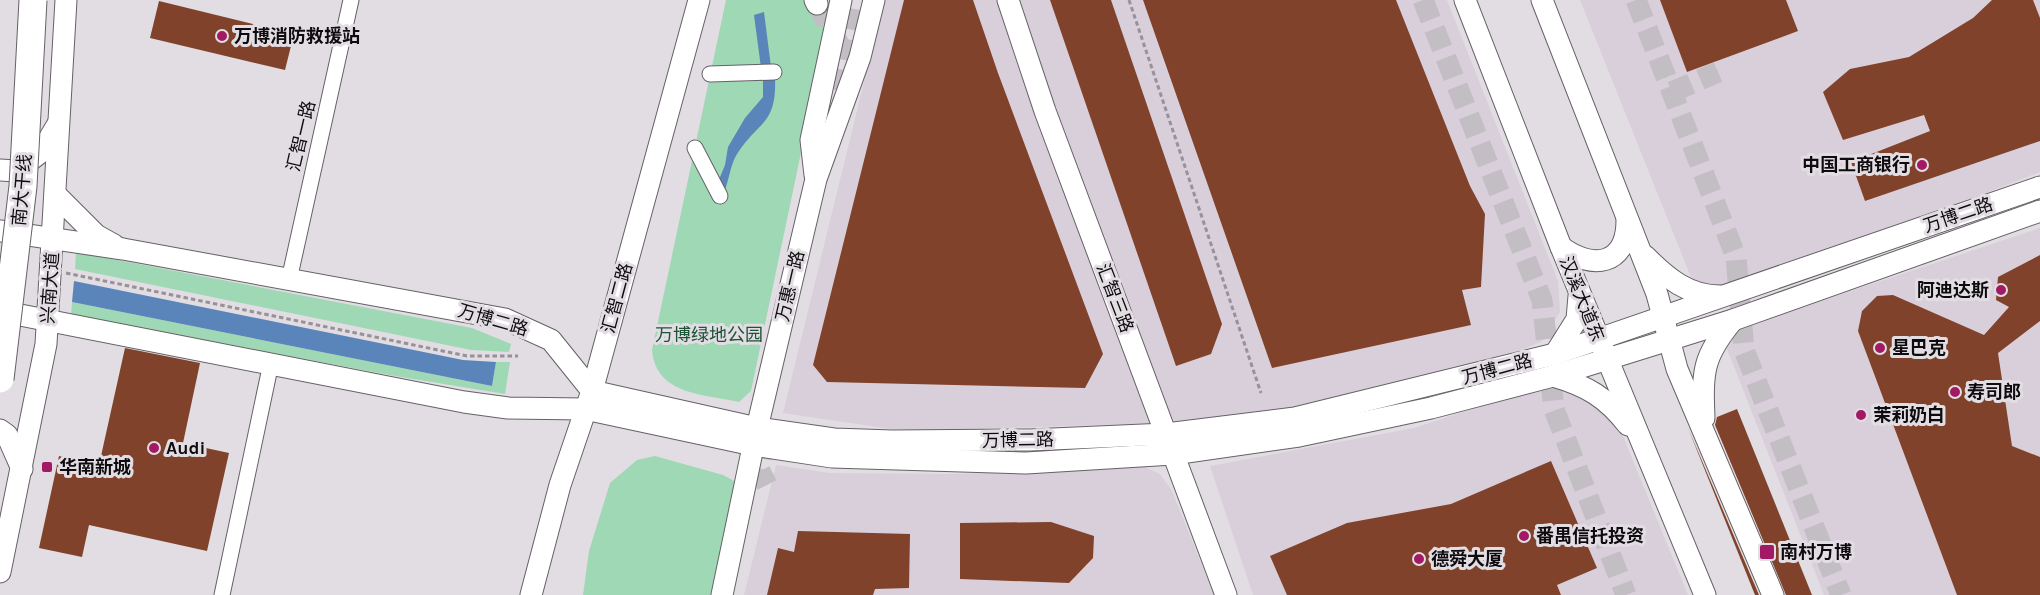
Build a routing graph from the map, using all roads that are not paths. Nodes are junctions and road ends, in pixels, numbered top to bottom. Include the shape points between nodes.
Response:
1 (33, 0) edge
2 (66, 0) edge
3 (351, 0) edge
4 (699, 0) edge
5 (841, 0) edge
6 (862, 0) edge
7 (874, 0) edge
8 (1008, 0) edge
9 (1465, 0) edge
10 (1542, 0) edge
11 (774, 72) dead end
12 (710, 74) dead end
13 (59, 121) junction
14 (695, 148) dead end
15 (0, 170) edge
16 (816, 178) junction
17 (2040, 187) edge
18 (56, 195) junction
19 (720, 196) dead end
20 (2040, 212) edge
21 (1627, 220) junction
22 (0, 231) edge
23 (53, 239) junction
24 (1560, 247) junction
25 (123, 249) junction
26 (1640, 251) junction
27 (289, 280) junction
28 (1580, 293) junction
29 (1727, 296) junction
30 (0, 311) edge
31 (1663, 318) junction
32 (47, 320) junction
33 (1733, 320) junction
34 (97, 328) junction
35 (1598, 340) junction
36 (1669, 341) junction
37 (46, 344) junction
38 (1555, 354) junction
39 (1607, 359) junction
40 (271, 363) junction
41 (1553, 376) junction
42 (0, 379) edge
43 (589, 400) junction
44 (0, 429) edge
45 (1166, 434) junction
46 (1704, 434) junction
47 (755, 436) junction
48 (1640, 440) junction
49 (1173, 454) junction
50 (22, 469) junction
51 (0, 572) edge
52 (222, 595) edge
53 (531, 595) edge
54 (722, 595) edge
55 (1226, 595) edge
56 (1705, 595) edge
57 (1773, 595) edge

1 - 42 highway, 南大干线, bridge via 23,186
2 - 13 street, 兴南大道
3 - 27 street, 汇智一路
4 - 43 street, 汇智二路
5 - 16 street, 万惠一路 via 811,140
6 - 16 street
7 - 16 street, 万惠一路 via 860,57
8 - 45 street, 汇智三路 via 1045,111
9 - 24 street, 汉溪大道东
10 - 21 street
11 - 12 street
13 - 15 street via 41,152 16,171
13 - 18 street, 兴南大道
14 - 19 street
16 - 47 street, 万惠一路
17 - 29 street, 万博二路
18 - 23 street, 兴南大道
18 - 25 street via 96,235
20 - 33 street, 万博二路
21 - 24 street via 1624,241 1606,259 1584,261
21 - 26 street
22 - 23 street, 万博二路
23 - 25 street, 万博二路
23 - 32 street, 兴南大道
24 - 28 street, 汉溪大道东
25 - 27 street, 万博二路
26 - 29 street via 1664,275 1686,289 1702,296
26 - 31 street
27 - 43 street, 万博二路 via 475,312 525,326 551,340
28 - 35 street, 汉溪大道东
28 - 38 street via 1577,319
29 - 31 street, 万博二路
30 - 32 street, 万博二路
31 - 35 street, 万博二路
31 - 36 street
32 - 34 street, 万博二路
32 - 37 street, 兴南大道
33 - 36 street, 万博二路
33 - 46 street via 1709,351 1704,370
34 - 37 street via 67,332
34 - 40 street, 万博二路
35 - 38 street, 万博二路
35 - 39 street, 汉溪大道东
36 - 39 street, 万博二路
36 - 46 street
37 - 50 street, 兴南大道
38 - 45 street, 万博二路 via 1295,418
39 - 41 street, 万博二路
39 - 48 street, 汉溪大道东
40 - 43 street, 万博二路 via 508,408
40 - 52 street
41 - 48 street via 1581,384 1604,398
41 - 49 street, 万博二路 via 1310,434
43 - 47 street, 万博二路
43 - 53 street, 汇智二路 via 560,485
44 - 50 street via 7,435
45 - 47 street, 万博二路 via 892,441
45 - 49 street, 汇智三路
46 - 57 street
47 - 49 street, 万博二路 via 832,457 894,461 1026,463
47 - 54 street, 万惠一路
48 - 56 street, 汉溪大道东
49 - 55 street, 汇智三路
50 - 51 street, 兴南大道

